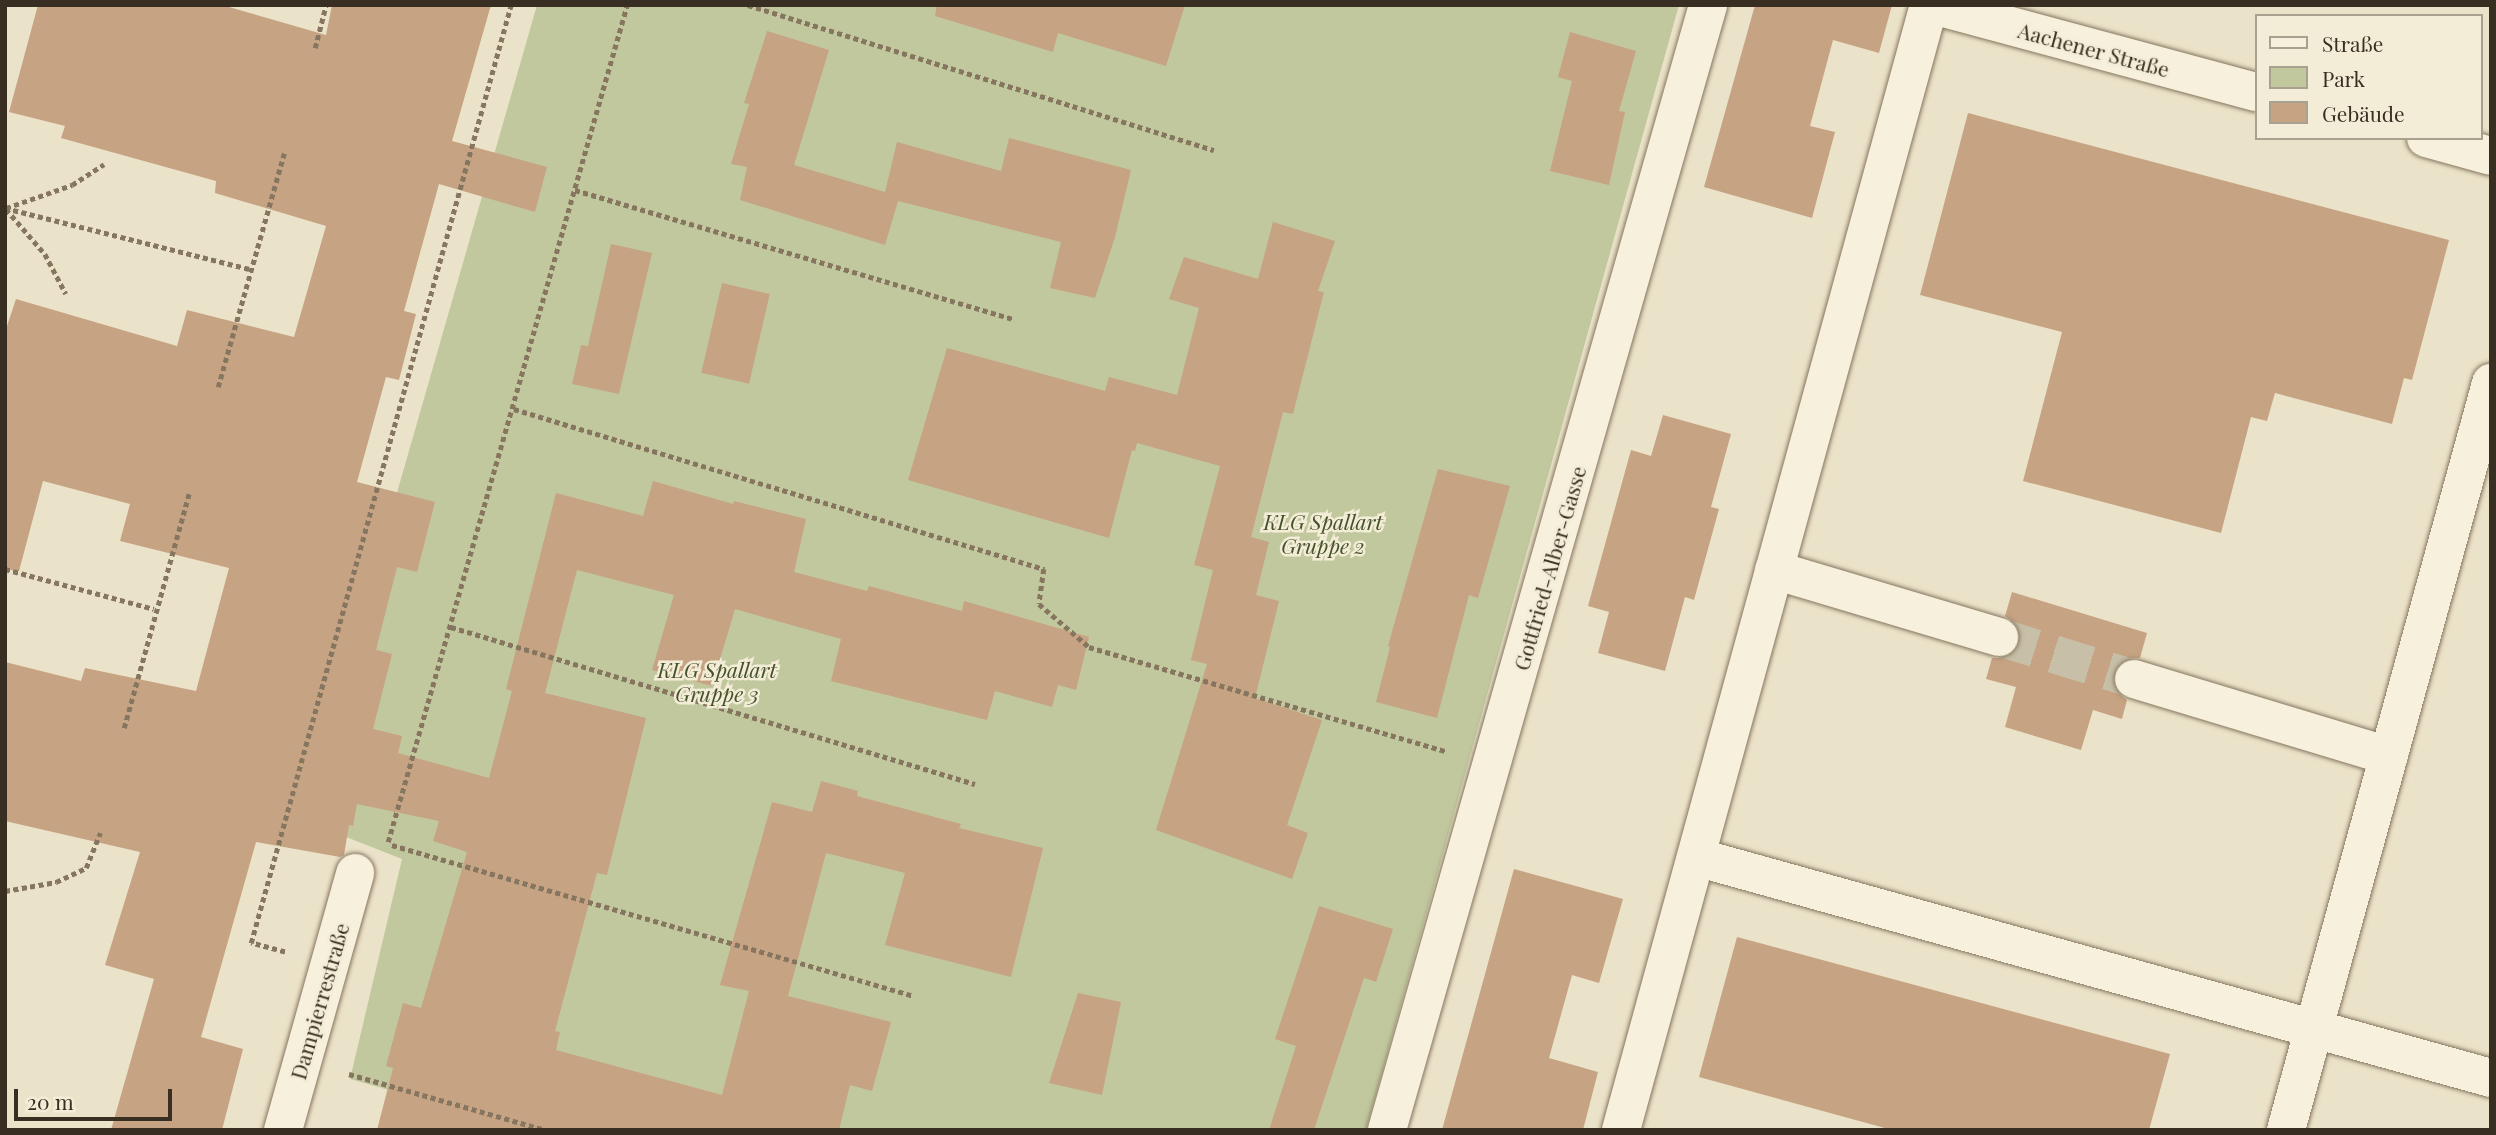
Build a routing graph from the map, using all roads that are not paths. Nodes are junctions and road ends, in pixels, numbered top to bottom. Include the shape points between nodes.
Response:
1 (1708, 5) edge
2 (1931, 5) edge
3 (2254, 91) edge
4 (2433, 140) edge
5 (2491, 156) edge
6 (2491, 383) edge
7 (1774, 570) junction
8 (1998, 638) tunnel mouth
9 (2134, 679) tunnel mouth
10 (2389, 756) junction
11 (1696, 857) junction
12 (355, 873) road end
13 (2313, 1029) junction
14 (2491, 1078) edge
15 (283, 1130) edge
16 (1387, 1130) edge
17 (1621, 1130) edge
18 (2286, 1130) edge

1 - 16 street, Gottfried-Alber-Gasse
2 - 3 street, Aachener Straße
2 - 7 street
4 - 5 street
6 - 10 street
7 - 8 street
7 - 11 street
9 - 10 street
10 - 13 street
11 - 13 street
11 - 17 street
12 - 15 street, Dampierrestraße
13 - 14 street
13 - 18 street

